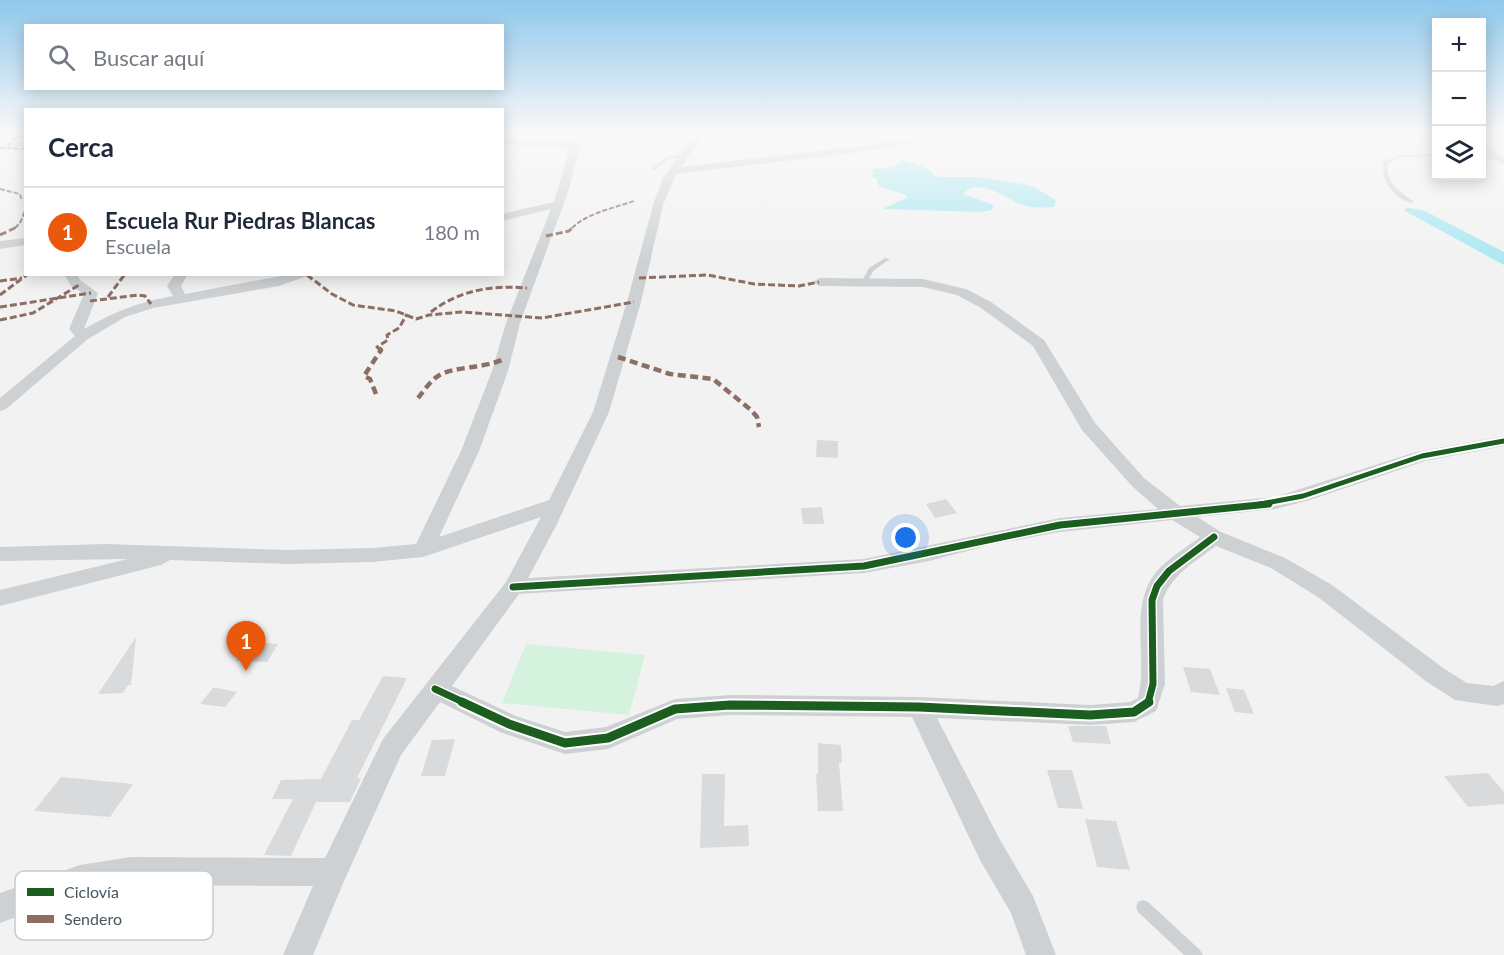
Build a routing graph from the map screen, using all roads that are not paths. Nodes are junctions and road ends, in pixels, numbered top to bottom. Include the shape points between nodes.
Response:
1 (567, 177) edge
2 (669, 177) edge
3 (1385, 177) edge
4 (1411, 202) dead end
5 (557, 204) junction
6 (504, 217) edge
7 (24, 241) edge
8 (0, 245) edge
9 (887, 259) dead end
10 (70, 276) edge
11 (181, 276) edge
12 (298, 276) edge
13 (866, 281) junction
14 (819, 282) dead end
15 (181, 299) junction
16 (83, 336) junction
17 (0, 405) edge
18 (1504, 441) edge
19 (555, 505) junction
20 (1177, 514) junction
21 (1214, 537) junction
22 (423, 550) junction
23 (185, 552) junction
24 (0, 554) edge
25 (513, 587) junction
26 (0, 598) edge
27 (435, 689) junction
28 (1504, 691) edge
29 (919, 707) junction
30 (213, 871) edge
31 (333, 872) junction
32 (15, 903) edge
33 (1143, 907) dead end
34 (0, 908) edge
35 (298, 955) edge
36 (1041, 955) edge
37 (1195, 955) edge

1 - 5 street
2 - 19 street via 601,412
3 - 4 lane
5 - 6 street
5 - 22 street via 470,451
7 - 8 street
9 - 13 lane via 871,269
10 - 16 street via 91,293 90,305 76,329
11 - 15 street via 174,286
12 - 15 street
13 - 14 street
13 - 20 street via 952,288 1025,332 1047,354 1082,417 1114,457
15 - 16 street via 133,309
16 - 17 street
18 - 20 street via 1422,456 1275,503
19 - 22 street
19 - 25 street
20 - 21 street
20 - 25 street via 1060,525 864,566
21 - 28 street via 1278,563 1325,591 1463,693 1497,696
21 - 29 street via 1169,571 1157,586 1152,600 1153,684 1149,705 1134,712 1090,715
22 - 23 street via 288,557
23 - 24 street
23 - 26 street
25 - 27 street
27 - 29 street via 509,724 565,743 608,738 675,709 730,705
27 - 31 street via 392,747
29 - 36 street via 990,850 1023,906
30 - 31 street
31 - 35 street
32 - 34 street
33 - 37 lane

